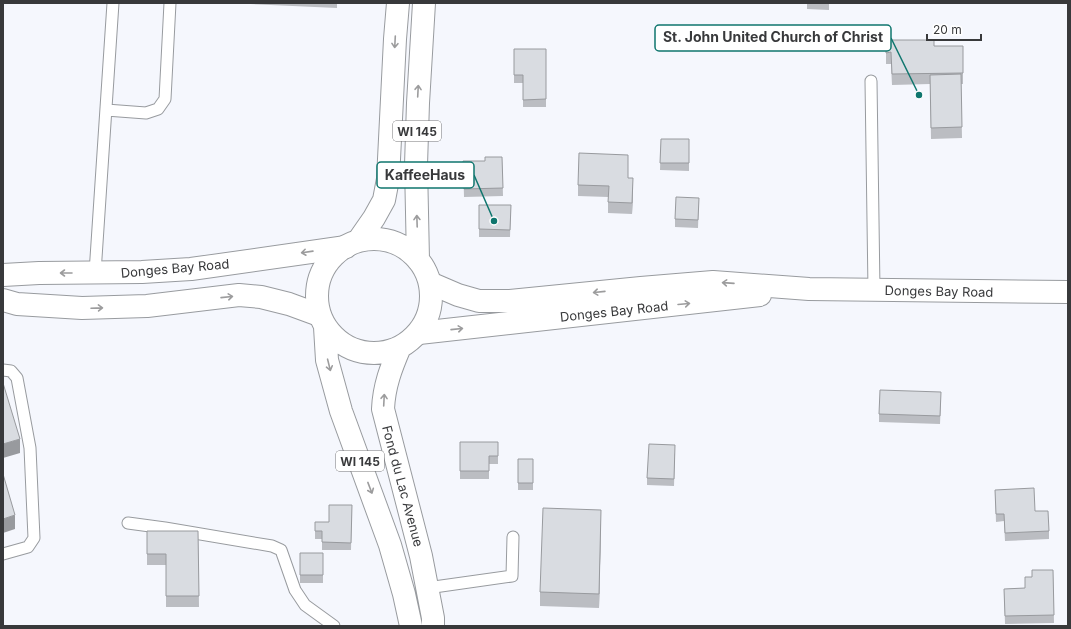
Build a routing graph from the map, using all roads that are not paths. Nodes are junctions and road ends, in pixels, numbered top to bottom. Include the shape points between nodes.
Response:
1 (112, 3) edge
2 (170, 3) edge
3 (398, 3) edge
4 (424, 3) edge
5 (871, 81) dead end
6 (106, 110) junction
7 (352, 244) junction
8 (418, 260) junction
9 (95, 273) junction
10 (3, 275) edge
11 (430, 283) junction
12 (809, 289) junction
13 (874, 290) junction
14 (1068, 292) edge
15 (3, 300) edge
16 (322, 321) junction
17 (419, 332) junction
18 (400, 348) junction
19 (3, 370) edge
20 (128, 523) dead end
21 (513, 537) dead end
22 (3, 554) edge
23 (427, 588) junction
24 (334, 626) edge
25 (411, 626) edge
26 (433, 626) edge

1 - 6 lane
2 - 6 lane via 165,99 158,109 146,113
3 -> 7 street, WI 145 via 386,193 374,218
8 -> 4 street, WI 145 via 416,164
5 - 13 lane
6 - 9 lane
7 - 8 street via 371,239 384,240 409,251
7 -> 9 street, Donges Bay Road via 191,269
7 - 16 street, WI 145 via 335,254 320,276 317,295
8 - 11 street, WI 145
9 -> 10 street, Donges Bay Road
12 -> 11 street, Donges Bay Road via 713,282 510,301 479,301
11 - 17 street, WI 145 via 430,310
12 - 13 street, Donges Bay Road
17 -> 12 street, Donges Bay Road
13 - 14 street, Donges Bay Road
15 -> 16 street via 17,304 82,308 147,306 239,295 289,304
16 - 18 street via 333,336 353,350 376,354
16 -> 25 street, WI 145 via 327,360 341,411 390,545
17 - 18 street, WI 145
23 -> 18 street, Fond du Lac Avenue / WI 145 via 383,409 388,377
19 - 22 lane via 10,371 17,378 30,448 34,538 28,547
20 - 24 lane via 272,546 281,550 295,590 305,605
21 - 23 lane via 512,576
23 - 26 street, Fond du Lac Avenue / WI 145

